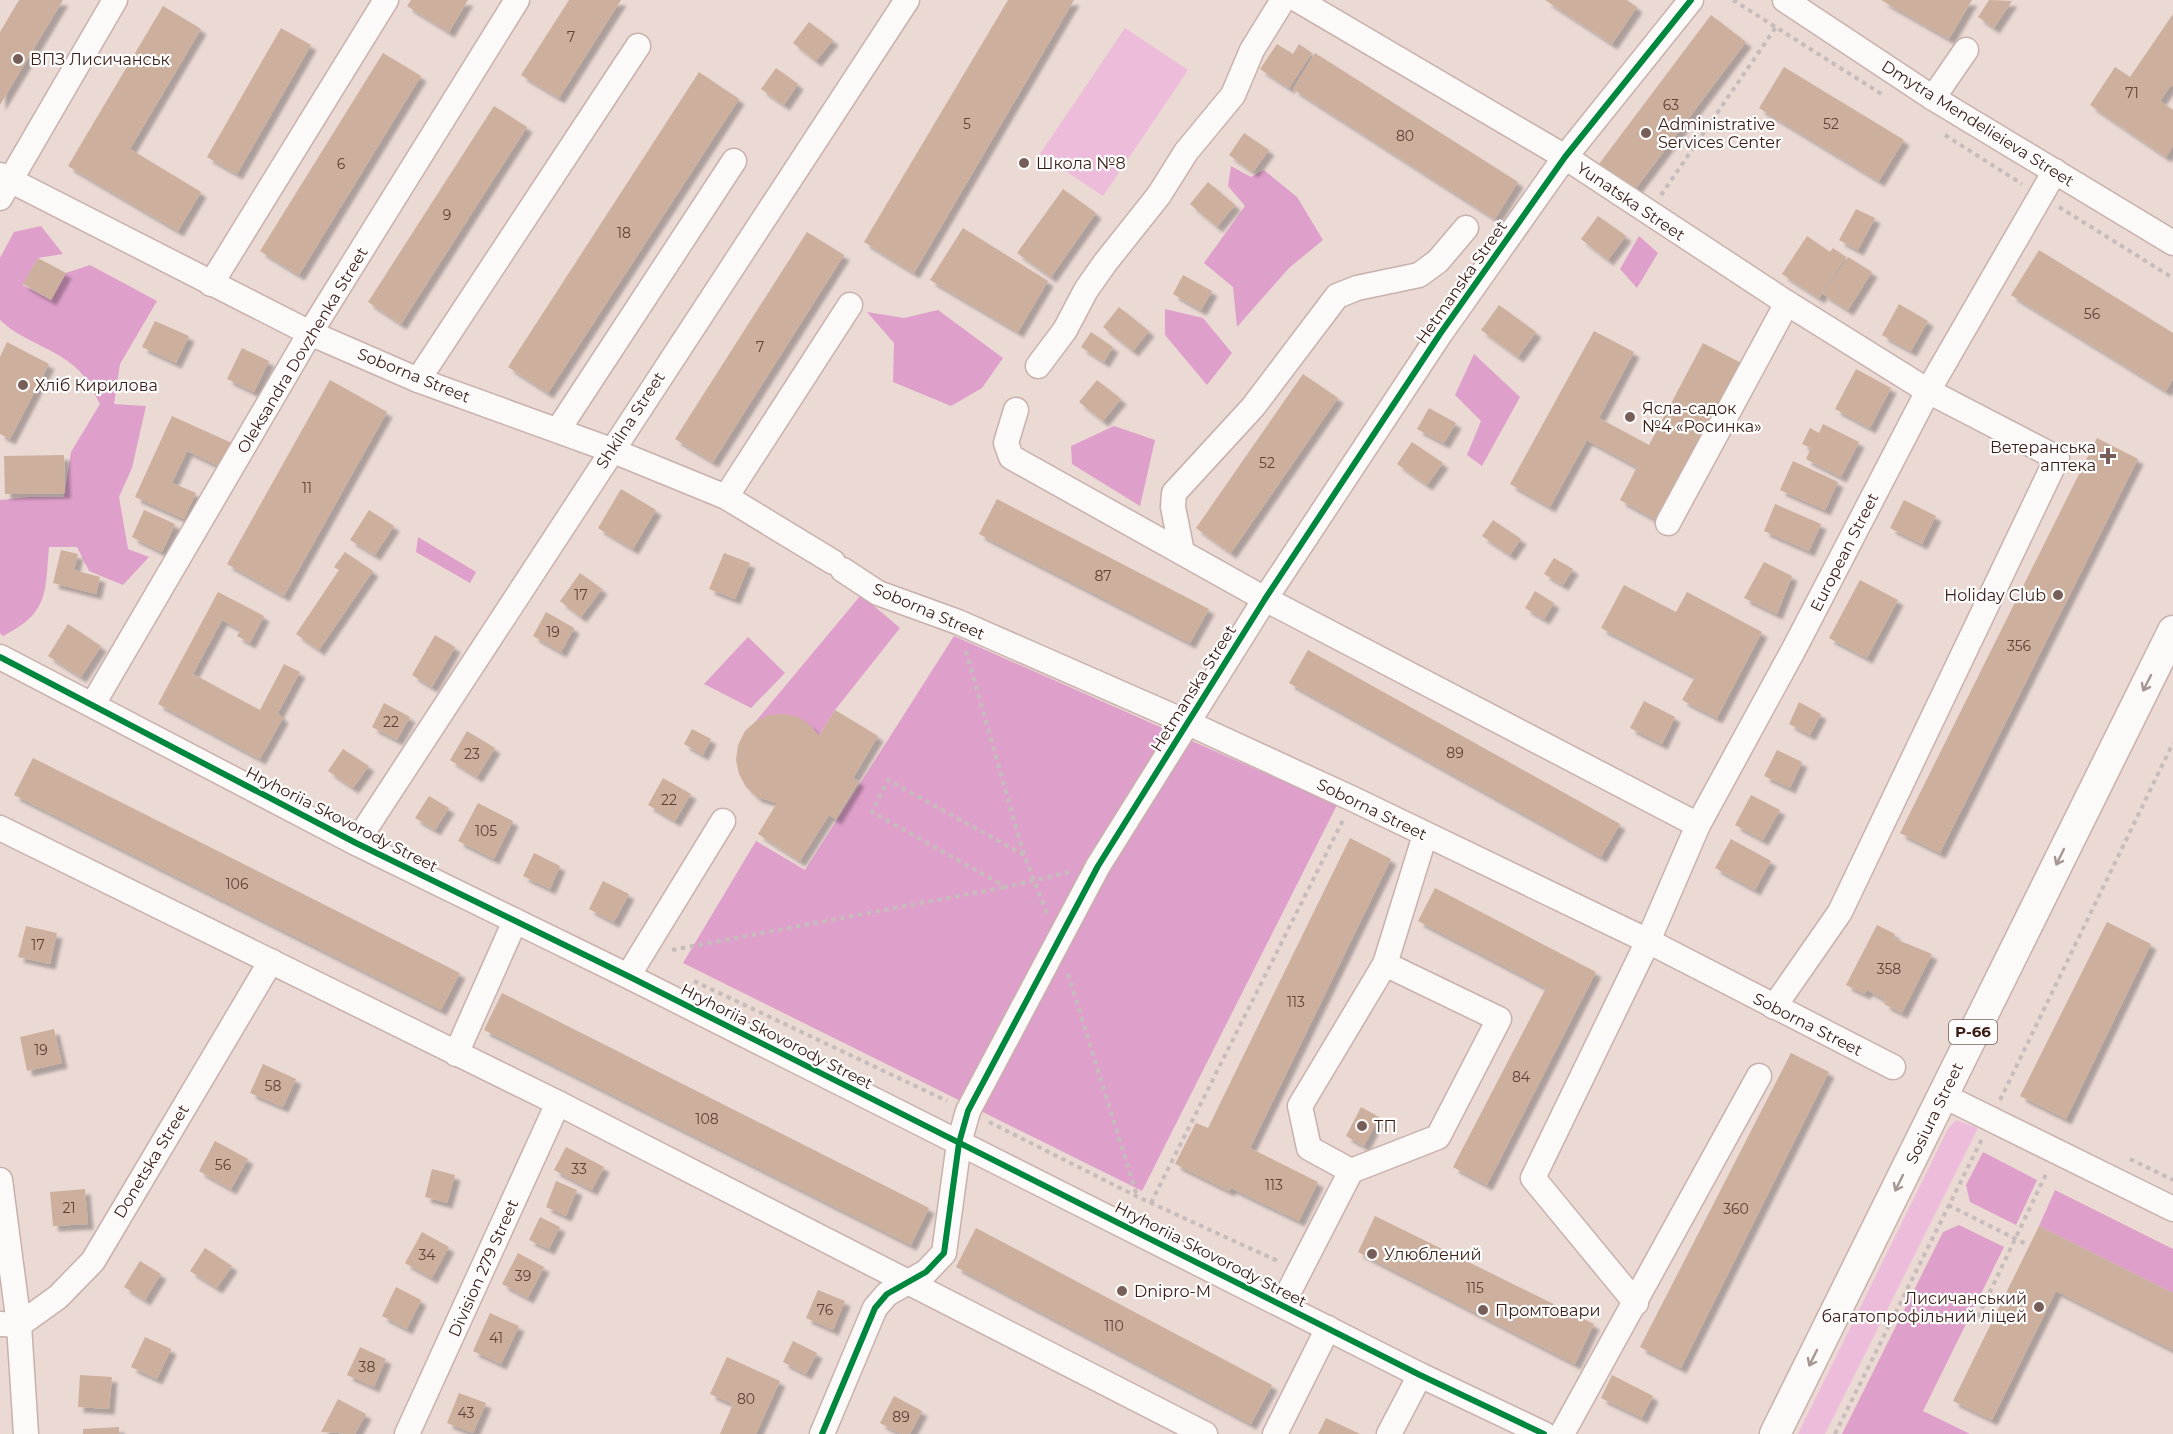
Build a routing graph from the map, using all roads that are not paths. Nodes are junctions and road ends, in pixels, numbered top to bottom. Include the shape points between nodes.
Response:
1 (115, 0) edge
2 (386, 0) edge
3 (517, 0) edge
4 (907, 0) edge
5 (1295, 0) edge
6 (1691, 0) edge
7 (1785, 0) edge
8 (638, 46) dead end
9 (1966, 50) dead end
10 (1933, 98) junction
11 (1565, 157) junction
12 (734, 161) dead end
13 (2055, 171) junction
14 (3, 184) edge
15 (1466, 228) dead end
16 (2173, 243) edge
17 (211, 284) junction
18 (1787, 303) junction
19 (850, 305) dead end
20 (310, 333) junction
21 (1038, 366) dead end
22 (418, 380) junction
23 (1928, 391) junction
24 (1016, 410) dead end
25 (558, 430) junction
26 (611, 450) junction
27 (726, 497) junction
28 (1668, 523) dead end
29 (1182, 552) junction
30 (1266, 599) junction
31 (2173, 631) edge
32 (0, 657) edge
33 (93, 704) junction
34 (1186, 722) junction
35 (723, 821) dead end
36 (1698, 825) junction
37 (0, 828) edge
38 (1425, 835) junction
39 (356, 843) junction
40 (515, 921) junction
41 (1648, 941) junction
42 (271, 961) junction
43 (1385, 964) junction
44 (628, 976) junction
45 (1774, 1007) junction
46 (456, 1054) junction
47 (1893, 1067) dead end
48 (1759, 1076) dead end
49 (1942, 1095) junction
50 (558, 1103) junction
51 (959, 1143) junction
52 (1351, 1171) junction
53 (0, 1180) edge
54 (2173, 1209) edge
55 (908, 1283) junction
56 (1636, 1303) junction
57 (1282, 1305) junction
58 (10, 1325) edge
59 (1328, 1328) junction
60 (1420, 1375) junction
61 (26, 1434) edge
62 (407, 1434) edge
63 (822, 1434) edge
64 (1205, 1434) edge
65 (1275, 1434) edge
66 (1389, 1434) edge
67 (1544, 1434) edge
68 (1562, 1434) edge
69 (1775, 1434) edge

1 - 14 street
2 - 17 street
3 - 20 street, Oleksandra Dovzhenka Street
4 - 26 street, Shkilna Street
5 - 11 street, Yunatska Street
5 - 21 street via 1252,50 1233,95 1106,262
6 - 11 street, Hetmanska Street
7 - 10 street, Dmytra Mendelieieva Street
8 - 22 street
9 - 10 street
10 - 13 street, Dmytra Mendelieieva Street
11 - 18 street, Yunatska Street
11 - 30 street, Hetmanska Street via 1440,334
12 - 25 street
13 - 16 street, Dmytra Mendelieieva Street
13 - 23 street, European Street
14 - 17 street, Soborna Street
15 - 29 street via 1438,261 1419,275 1337,296 1253,407 1174,492
17 - 20 street, Soborna Street
18 - 23 street, Yunatska Street
18 - 28 street
19 - 27 street
20 - 22 street, Soborna Street
20 - 33 street, Oleksandra Dovzhenka Street
22 - 25 street, Soborna Street
23 - 36 street, European Street
23 - 45 street, Yunatska Street via 2057,458 1840,912
24 - 29 street via 1006,443 1011,457
25 - 26 street, Soborna Street
26 - 27 street, Soborna Street
26 - 39 street, Shkilna Street
27 - 34 street, Soborna Street via 878,593 958,622
29 - 30 street
30 - 34 street, Hetmanska Street
30 - 36 street
31 -> 49 main road, Sosiura Street / Р-66
32 - 33 street, Hryhoriia Skovorody Street
33 - 39 street, Hryhoriia Skovorody Street
34 - 38 street, Soborna Street
34 - 51 street, Hetmanska Street via 1098,866 968,1111
35 - 44 street
36 - 41 street, European Street
37 - 42 street
38 - 41 street, Soborna Street
38 - 43 street
39 - 40 street, Hryhoriia Skovorody Street
40 - 44 street, Hryhoriia Skovorody Street
40 - 46 street
41 - 45 street, Soborna Street
41 - 56 street, European Street via 1533,1178
42 - 46 street
42 - 58 street, Donetska Street via 93,1261 58,1297
43 - 52 street via 1300,1106 1309,1148
43 - 52 street via 1499,1019 1438,1137
44 - 51 street, Hryhoriia Skovorody Street
45 - 47 street, Soborna Street
46 - 50 street
48 - 56 street
49 - 54 street
49 -> 69 main road, Sosiura Street / Р-66
50 - 55 street
50 - 62 street, Division 279 Street
51 - 55 street, Hetmanska Street via 944,1253 926,1272
51 - 57 street, Hryhoriia Skovorody Street
52 - 57 street
53 - 58 street
55 - 63 street, Hetmanska Street via 887,1294 875,1308
55 - 64 street
56 - 68 street
57 - 59 street, Hryhoriia Skovorody Street
58 - 61 street
59 - 60 street, Hryhoriia Skovorody Street
59 - 65 street
60 - 66 street
60 - 67 street, Hryhoriia Skovorody Street

